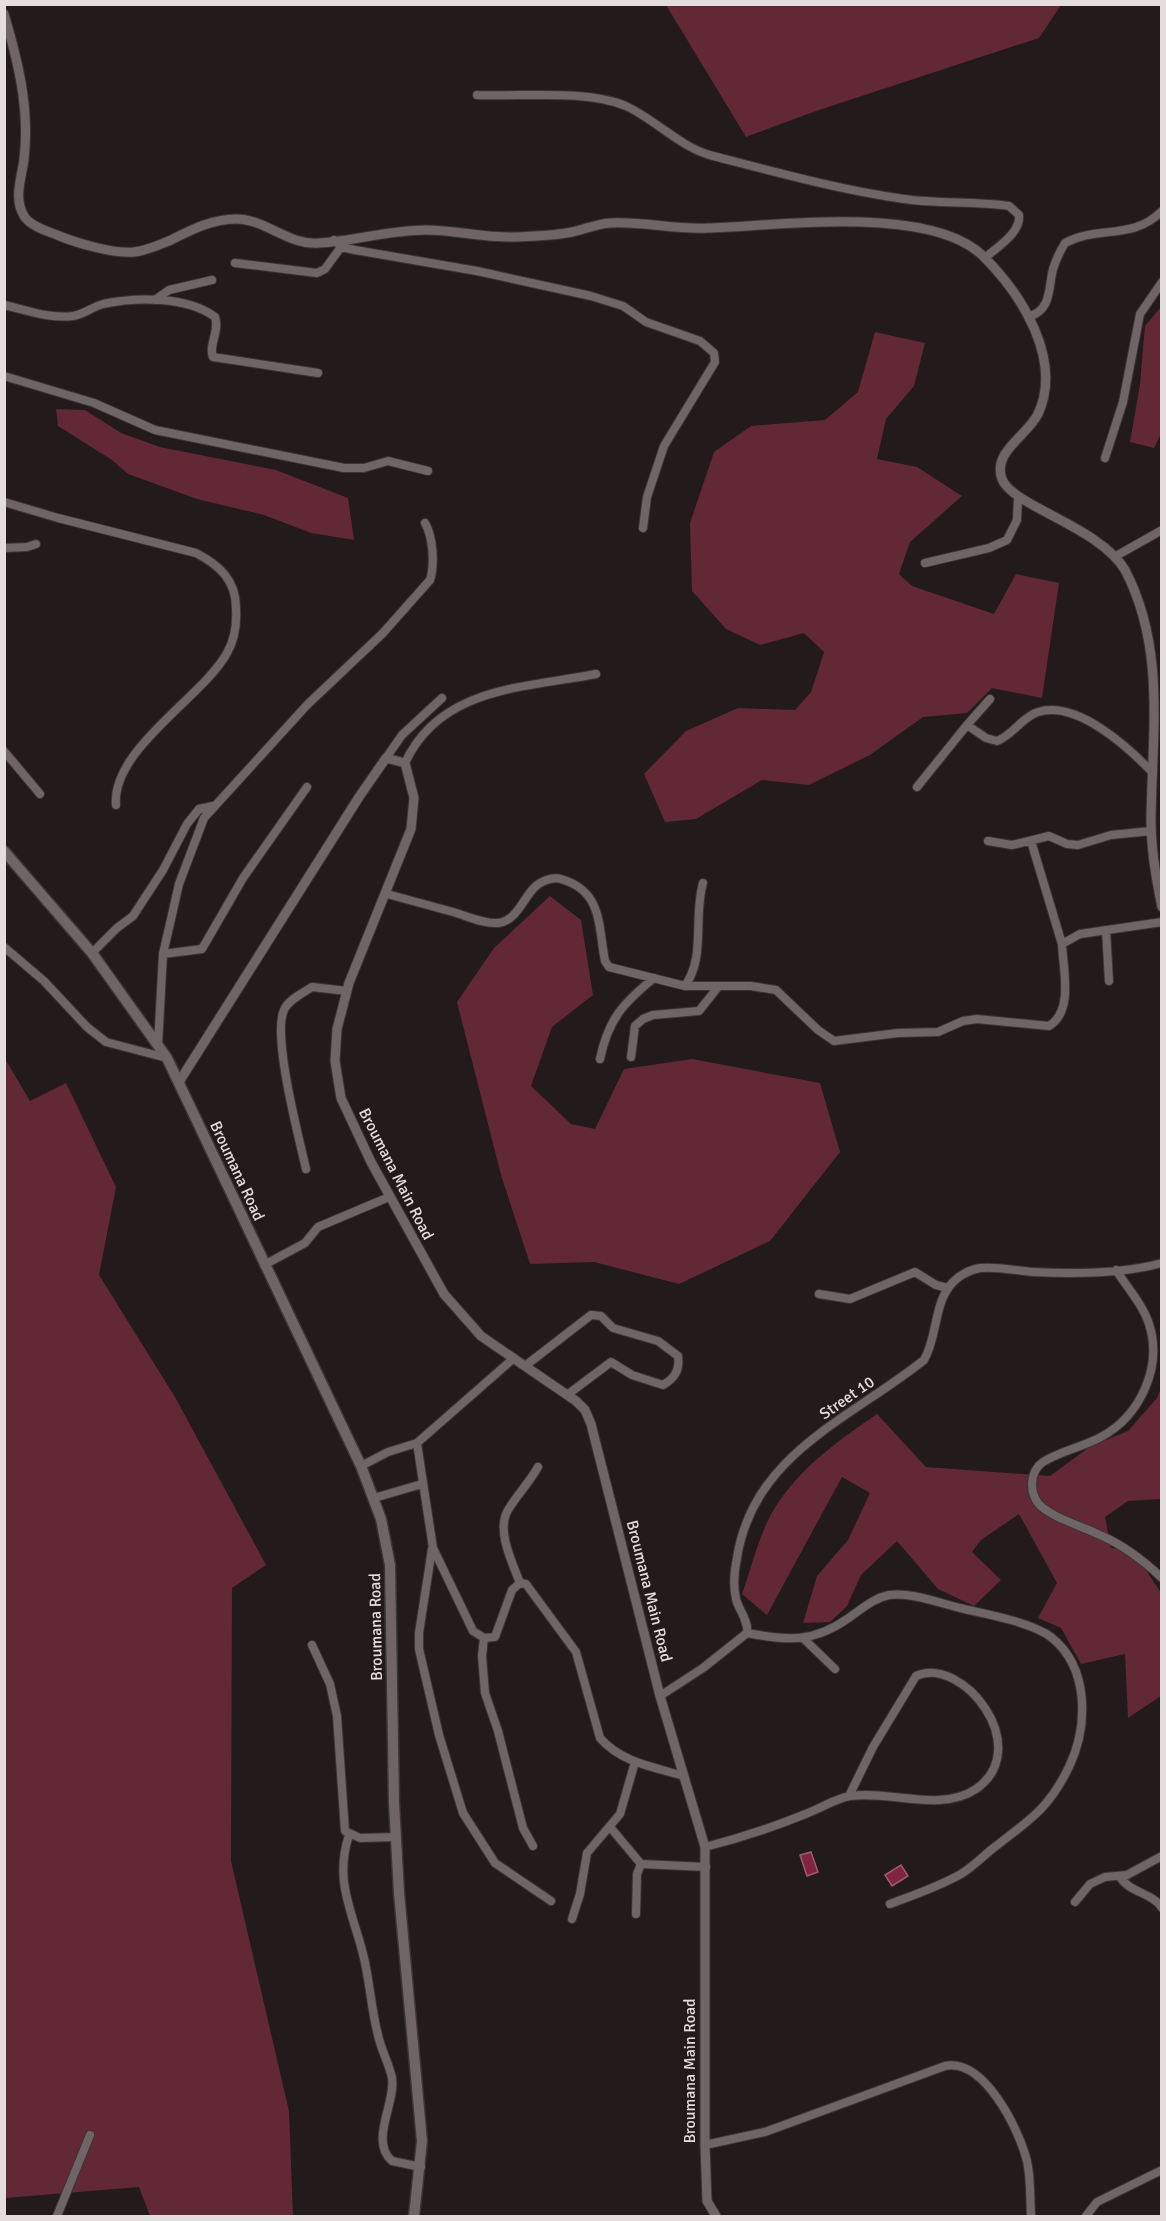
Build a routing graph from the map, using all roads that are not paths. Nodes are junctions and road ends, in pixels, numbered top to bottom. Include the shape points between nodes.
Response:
1 (4, 14) edge
2 (477, 95) dead end
3 (1161, 210) edge
4 (337, 243) junction
5 (986, 258) junction
6 (235, 263) dead end
7 (212, 280) dead end
8 (1161, 282) edge
9 (155, 300) junction
10 (4, 305) edge
11 (1028, 317) junction
12 (318, 372) dead end
13 (4, 376) edge
14 (1105, 458) dead end
15 (428, 471) dead end
16 (1018, 497) junction
17 (4, 502) edge
18 (425, 523) dead end
19 (644, 528) dead end
20 (1161, 530) edge
21 (36, 544) dead end
22 (4, 548) edge
23 (1116, 556) junction
24 (925, 563) dead end
25 (596, 674) dead end
26 (442, 698) dead end
27 (990, 699) dead end
28 (968, 726) junction
29 (4, 751) edge
30 (386, 758) junction
31 (405, 764) junction
32 (1153, 773) junction
33 (307, 787) dead end
34 (917, 787) dead end
35 (40, 794) dead end
36 (116, 805) dead end
37 (213, 806) junction
38 (1151, 831) junction
39 (988, 841) dead end
40 (1031, 841) junction
41 (4, 851) edge
42 (703, 883) dead end
43 (387, 894) junction
44 (1161, 907) edge
45 (1161, 922) edge
46 (1106, 930) junction
47 (1062, 944) junction
48 (4, 947) edge
49 (92, 953) junction
50 (163, 954) junction
51 (654, 978) junction
52 (1109, 981) dead end
53 (685, 986) junction
54 (718, 987) junction
55 (347, 991) junction
56 (158, 1045) junction
57 (631, 1057) dead end
58 (167, 1058) junction
59 (600, 1059) dead end
60 (179, 1082) junction
61 (306, 1169) dead end
62 (389, 1197) junction
63 (1161, 1263) edge
64 (264, 1265) junction
65 (1116, 1270) junction
66 (948, 1288) junction
67 (819, 1294) dead end
68 (514, 1358) junction
69 (525, 1366) junction
70 (567, 1395) junction
71 (417, 1443) junction
72 (361, 1466) junction
73 (537, 1467) dead end
74 (422, 1484) junction
75 (374, 1498) junction
76 (433, 1548) junction
77 (1161, 1578) edge
78 (520, 1583) junction
79 (747, 1633) junction
80 (484, 1638) junction
81 (804, 1639) junction
82 (312, 1645) dead end
83 (835, 1669) dead end
84 (660, 1696) junction
85 (635, 1762) junction
86 (684, 1776) junction
87 (849, 1796) junction
88 (610, 1827) junction
89 (349, 1835) junction
90 (396, 1837) junction
91 (533, 1846) dead end
92 (705, 1847) junction
93 (1161, 1856) edge
94 (641, 1864) junction
95 (706, 1867) junction
96 (1120, 1877) junction
97 (551, 1901) dead end
98 (1075, 1902) dead end
99 (890, 1904) dead end
100 (1161, 1908) edge
101 (636, 1914) dead end
102 (572, 1919) dead end
103 (90, 2135) dead end
104 (705, 2145) junction
105 (421, 2167) junction
106 (1161, 2170) edge
107 (57, 2217) edge
108 (414, 2217) edge
109 (716, 2217) edge
110 (1031, 2217) edge
111 (1086, 2217) edge

1 - 4 street via 21,77 26,123 18,191 22,213 30,222 65,239 125,252 235,219 262,224 301,242
2 - 5 street via 591,97 624,105 712,156 905,199 1009,206 1019,215 1018,225
3 - 11 street via 1146,225 1087,234 1065,243 1054,267 1048,302
4 - 5 street via 429,230 507,238 617,223 711,228 842,222 880,223 945,235 966,243
4 - 6 street via 325,269 316,273
4 - 19 street via 591,296 623,306 646,322 705,344 714,353 715,362 664,446 647,497
5 - 11 street
7 - 9 street via 169,290
8 - 14 street via 1140,314 1123,402
9 - 10 street via 103,304 75,316 32,313
9 - 12 street via 193,307 215,317 213,357
11 - 16 street via 1042,353 1046,384 1035,421 1001,462 1004,486
13 - 15 street via 94,403 155,430 345,468 364,468 388,461
16 - 23 street via 1070,523
16 - 24 street via 1017,520 1007,540
17 - 36 street via 196,553 214,562 232,585 236,624 227,654 127,766 119,779
18 - 37 street via 430,531 430,580
20 - 23 street
21 - 22 street
23 - 32 street via 1136,591 1152,641 1156,697
25 - 31 street via 467,701 421,734
26 - 30 street via 402,735
27 - 28 street
28 - 32 street via 997,741 1030,715 1059,710 1109,733
28 - 34 street
29 - 35 street
30 - 31 street
30 - 60 street
31 - 43 street, Broumana Main Road via 414,798 411,829
32 - 38 street
33 - 50 street via 243,878 202,949
37 - 49 street via 199,809 133,916
37 - 50 street via 189,853
38 - 40 street via 1111,835 1078,845 1049,836
38 - 44 street
39 - 40 street via 1012,845
40 - 47 street
41 - 49 main road
42 - 53 street via 698,902 698,957
43 - 51 street via 497,923 517,912 543,881 558,878 587,891 600,924 606,964
43 - 55 street, Broumana Main Road
45 - 46 street
46 - 47 street via 1072,936
46 - 52 street
47 - 54 street via 1063,1006 1057,1021 1049,1026 977,1019 938,1032 834,1041 776,990
48 - 58 street via 106,1042
49 - 56 main road
50 - 56 street
51 - 53 street
51 - 59 street via 612,1020
53 - 54 street
54 - 57 street via 699,1011 643,1019 635,1026
55 - 61 street via 312,987 284,1008 280,1022 287,1085
55 - 62 street, Broumana Main Road via 336,1029 334,1062 341,1098
56 - 58 main road
58 - 60 main road
60 - 64 main road, Broumana Road
62 - 64 street via 318,1227 305,1243
62 - 68 street, Broumana Main Road via 444,1294 482,1336
63 - 65 street
64 - 72 main road, Broumana Road
65 - 66 street via 1055,1273 977,1269
65 - 77 street via 1148,1322 1153,1353 1148,1383 1133,1410 1110,1432 1042,1462 1034,1473 1032,1488 1045,1509 1116,1543
66 - 67 street via 915,1272 850,1299
66 - 79 street, Street 10 via 924,1360 794,1453 756,1499 740,1539 735,1575 736,1601
68 - 69 street, Broumana Main Road
68 - 71 street
69 - 70 street, Broumana Main Road
69 - 70 street via 591,1315 601,1316 613,1328 658,1341 678,1356 680,1367 672,1380 663,1385 632,1376 611,1362
70 - 84 street, Broumana Main Road via 585,1410 591,1424
71 - 72 street
71 - 74 street
72 - 75 main road, Broumana Road
73 - 78 street via 504,1521
74 - 75 street
74 - 76 street
75 - 90 main road, Broumana Road via 384,1529 391,1577
76 - 80 street via 473,1631
76 - 97 street via 419,1648 439,1735 463,1813 495,1863
78 - 80 street via 512,1590 495,1637
78 - 85 street via 526,1584 540,1601 576,1652 600,1738
79 - 81 street
79 - 84 street
80 - 91 street via 485,1693 523,1828
81 - 83 street
81 - 99 street via 829,1632 876,1598 903,1595 1037,1630 1063,1650 1076,1675 1083,1721 1075,1753 1061,1784 1042,1808 1022,1829 963,1873
82 - 89 street via 330,1684 337,1716 343,1818
84 - 86 street, Broumana Main Road
85 - 86 street
85 - 88 street via 624,1806
86 - 92 street, Broumana Main Road
87 - 87 street via 940,1799 963,1796 978,1787 995,1764 998,1740 985,1706 971,1691 936,1674 916,1676
87 - 92 street via 769,1829
88 - 94 street
88 - 102 street via 587,1853
89 - 90 street
89 - 105 street via 342,1866 344,1890 363,1953 378,2036 392,2082 385,2149 392,2161
90 - 105 main road, Broumana Road via 403,1953 421,2115
92 - 95 street, Broumana Main Road
93 - 96 street
94 - 95 street
94 - 101 street
95 - 104 street, Broumana Main Road
96 - 98 street via 1105,1877 1090,1884
96 - 100 street
103 - 107 street
104 - 109 street, Broumana Main Road via 707,2200
104 - 110 street via 756,2134 945,2066 960,2065 968,2068 996,2097 1017,2132 1027,2161
105 - 108 main road, Broumana Road
106 - 111 street via 1097,2202

